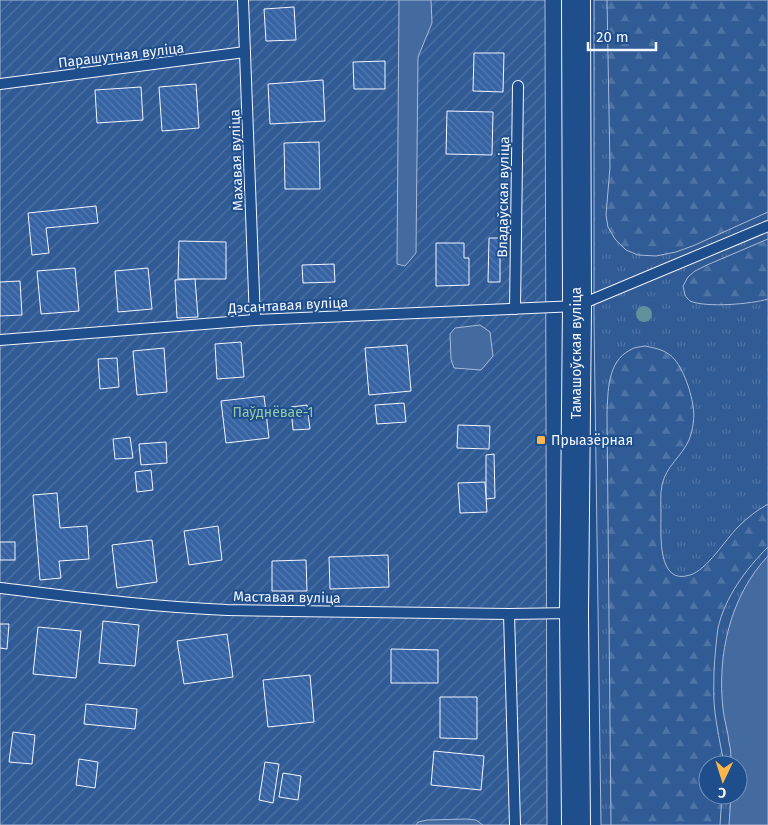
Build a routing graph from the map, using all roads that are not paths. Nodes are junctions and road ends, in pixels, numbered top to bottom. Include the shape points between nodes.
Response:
1 (244, 0) edge
2 (576, 0) edge
3 (245, 52) junction
4 (0, 84) edge
5 (518, 86) dead end
6 (768, 226) edge
7 (577, 306) junction
8 (515, 308) junction
9 (255, 320) junction
10 (0, 340) edge
11 (0, 588) edge
12 (509, 614) junction
13 (574, 614) junction
14 (515, 825) edge
15 (576, 825) edge

1 - 3 lane, Махавая вуліца
2 - 7 main road, Тамашоўская вуліца
3 - 4 lane, Парашутная вуліца
3 - 9 lane, Махавая вуліца
5 - 8 lane, Владаўская вуліца
6 - 7 lane
7 - 8 lane, Дэсантавая вуліца
7 - 13 main road, Тамашоўская вуліца
8 - 9 lane, Дэсантавая вуліца
9 - 10 lane, Дэсантавая вуліца
11 - 12 lane, Маставая вуліца via 133,604 227,610
12 - 13 lane, Маставая вуліца
12 - 14 lane
13 - 15 main road, Тамашоўская вуліца

